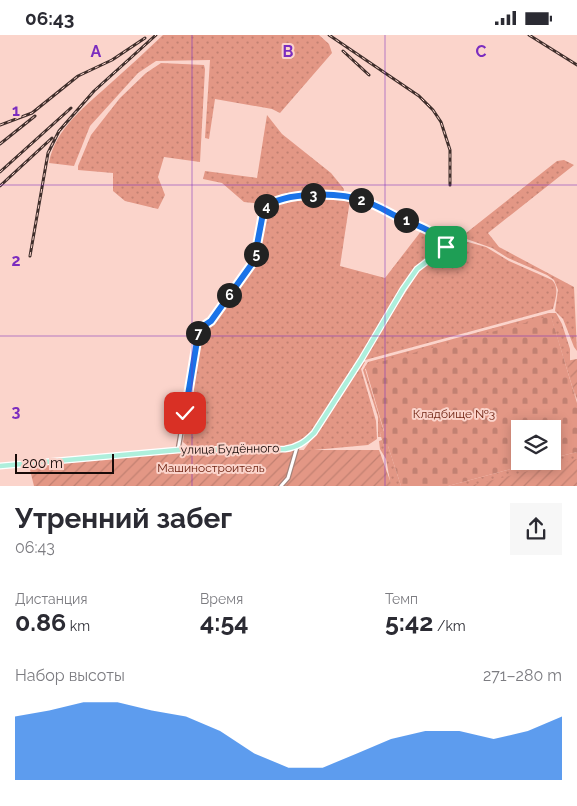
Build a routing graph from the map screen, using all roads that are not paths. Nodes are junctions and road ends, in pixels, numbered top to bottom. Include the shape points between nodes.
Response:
1 (446, 247) joint
2 (297, 447) junction
3 (178, 450) junction
4 (0, 466) edge
5 (281, 486) edge

1 - 2 main road, улица Будённого via 417,269 314,433
1 - 3 street via 440,237 426,229 351,197 296,196 270,203 264,208 254,261 211,321 199,329
2 - 3 main road, улица Будённого
2 - 5 street via 288,477
3 - 4 main road, улица Будённого

